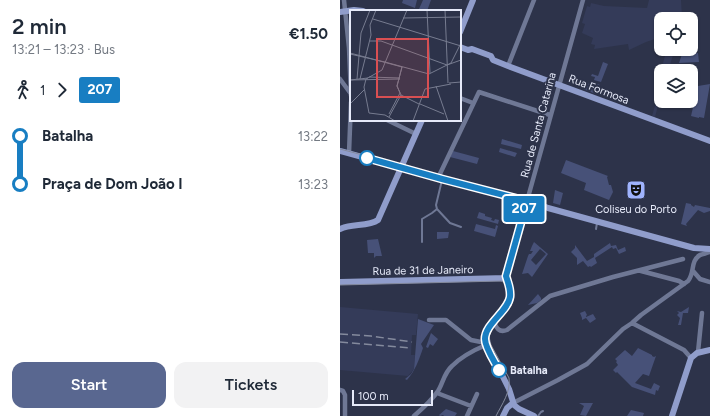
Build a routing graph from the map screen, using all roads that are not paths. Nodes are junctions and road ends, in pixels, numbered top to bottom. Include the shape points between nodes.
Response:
1 (344, 0) edge
2 (473, 0) edge
3 (534, 0) edge
4 (583, 0) edge
5 (343, 12) edge
6 (461, 30) edge
7 (461, 47) edge
8 (350, 48) edge
9 (508, 66) junction
10 (340, 80) edge
11 (559, 85) junction
12 (350, 93) edge
13 (461, 98) edge
14 (473, 103) junction
15 (550, 115) junction
16 (350, 121) edge
17 (390, 121) edge
18 (422, 121) edge
19 (416, 134) junction
20 (710, 141) edge
21 (340, 151) edge
22 (349, 153) junction
23 (401, 167) junction
24 (440, 178) junction
25 (527, 201) junction
26 (437, 209) junction
27 (598, 222) junction
28 (461, 227) dead end
29 (340, 229) edge
30 (596, 229) dead end
31 (422, 242) dead end
32 (710, 250) edge
33 (683, 259) dead end
34 (640, 270) junction
35 (693, 271) junction
36 (506, 278) junction
37 (340, 282) edge
38 (710, 282) edge
39 (684, 284) junction
40 (702, 313) dead end
41 (429, 320) dead end
42 (494, 321) junction
43 (632, 323) junction
44 (486, 344) junction
45 (710, 350) edge
46 (698, 352) junction
47 (691, 358) junction
48 (340, 390) edge
49 (437, 393) junction
50 (477, 394) dead end
51 (513, 403) junction
52 (471, 406) junction
53 (543, 411) dead end
54 (345, 416) edge
55 (414, 416) edge
56 (467, 416) edge
57 (503, 416) edge
58 (534, 416) edge
59 (538, 416) edge
60 (672, 416) edge

1 - 5 street
2 - 6 street
3 - 9 street
4 - 11 street, Rua de Santa Catarina
5 - 8 street
7 - 9 street, Rua Formosa via 491,56 493,60
9 - 11 street, Rua Formosa
10 - 12 street
11 - 15 street, Rua de Santa Catarina
11 - 20 street, Rua Formosa
13 - 14 street
14 - 15 street via 479,92
14 - 24 street
15 - 25 street, Rua de Santa Catarina
16 - 22 street
17 - 19 street
18 - 19 street
19 - 23 street
21 - 22 street
22 - 23 street
23 - 24 street
23 - 29 street via 378,220
24 - 25 street
24 - 26 lane
25 - 27 street
25 - 36 street, Rua de Santa Catarina
26 - 28 lane via 450,223
26 - 31 lane via 422,219
27 - 30 lane
27 - 32 street via 696,249
32 - 35 street via 696,258
33 - 34 street
34 - 39 street
34 - 42 street via 550,296 507,330 498,330
35 - 38 street via 700,279
35 - 39 street via 690,279
36 - 37 street, Rua de 31 de Janeiro
36 - 42 street via 510,287 510,297
39 - 43 street
40 - 46 street
41 - 44 street via 446,320 471,340
42 - 44 street via 486,334
43 - 47 street via 684,350
43 - 51 street via 623,328 587,364
44 - 49 street via 451,367
44 - 51 street via 509,389
45 - 46 street
46 - 47 street
47 - 60 street
48 - 54 street via 346,395
49 - 52 street
49 - 55 street
50 - 52 street
51 - 57 street
51 - 58 street
52 - 56 street
53 - 59 lane

